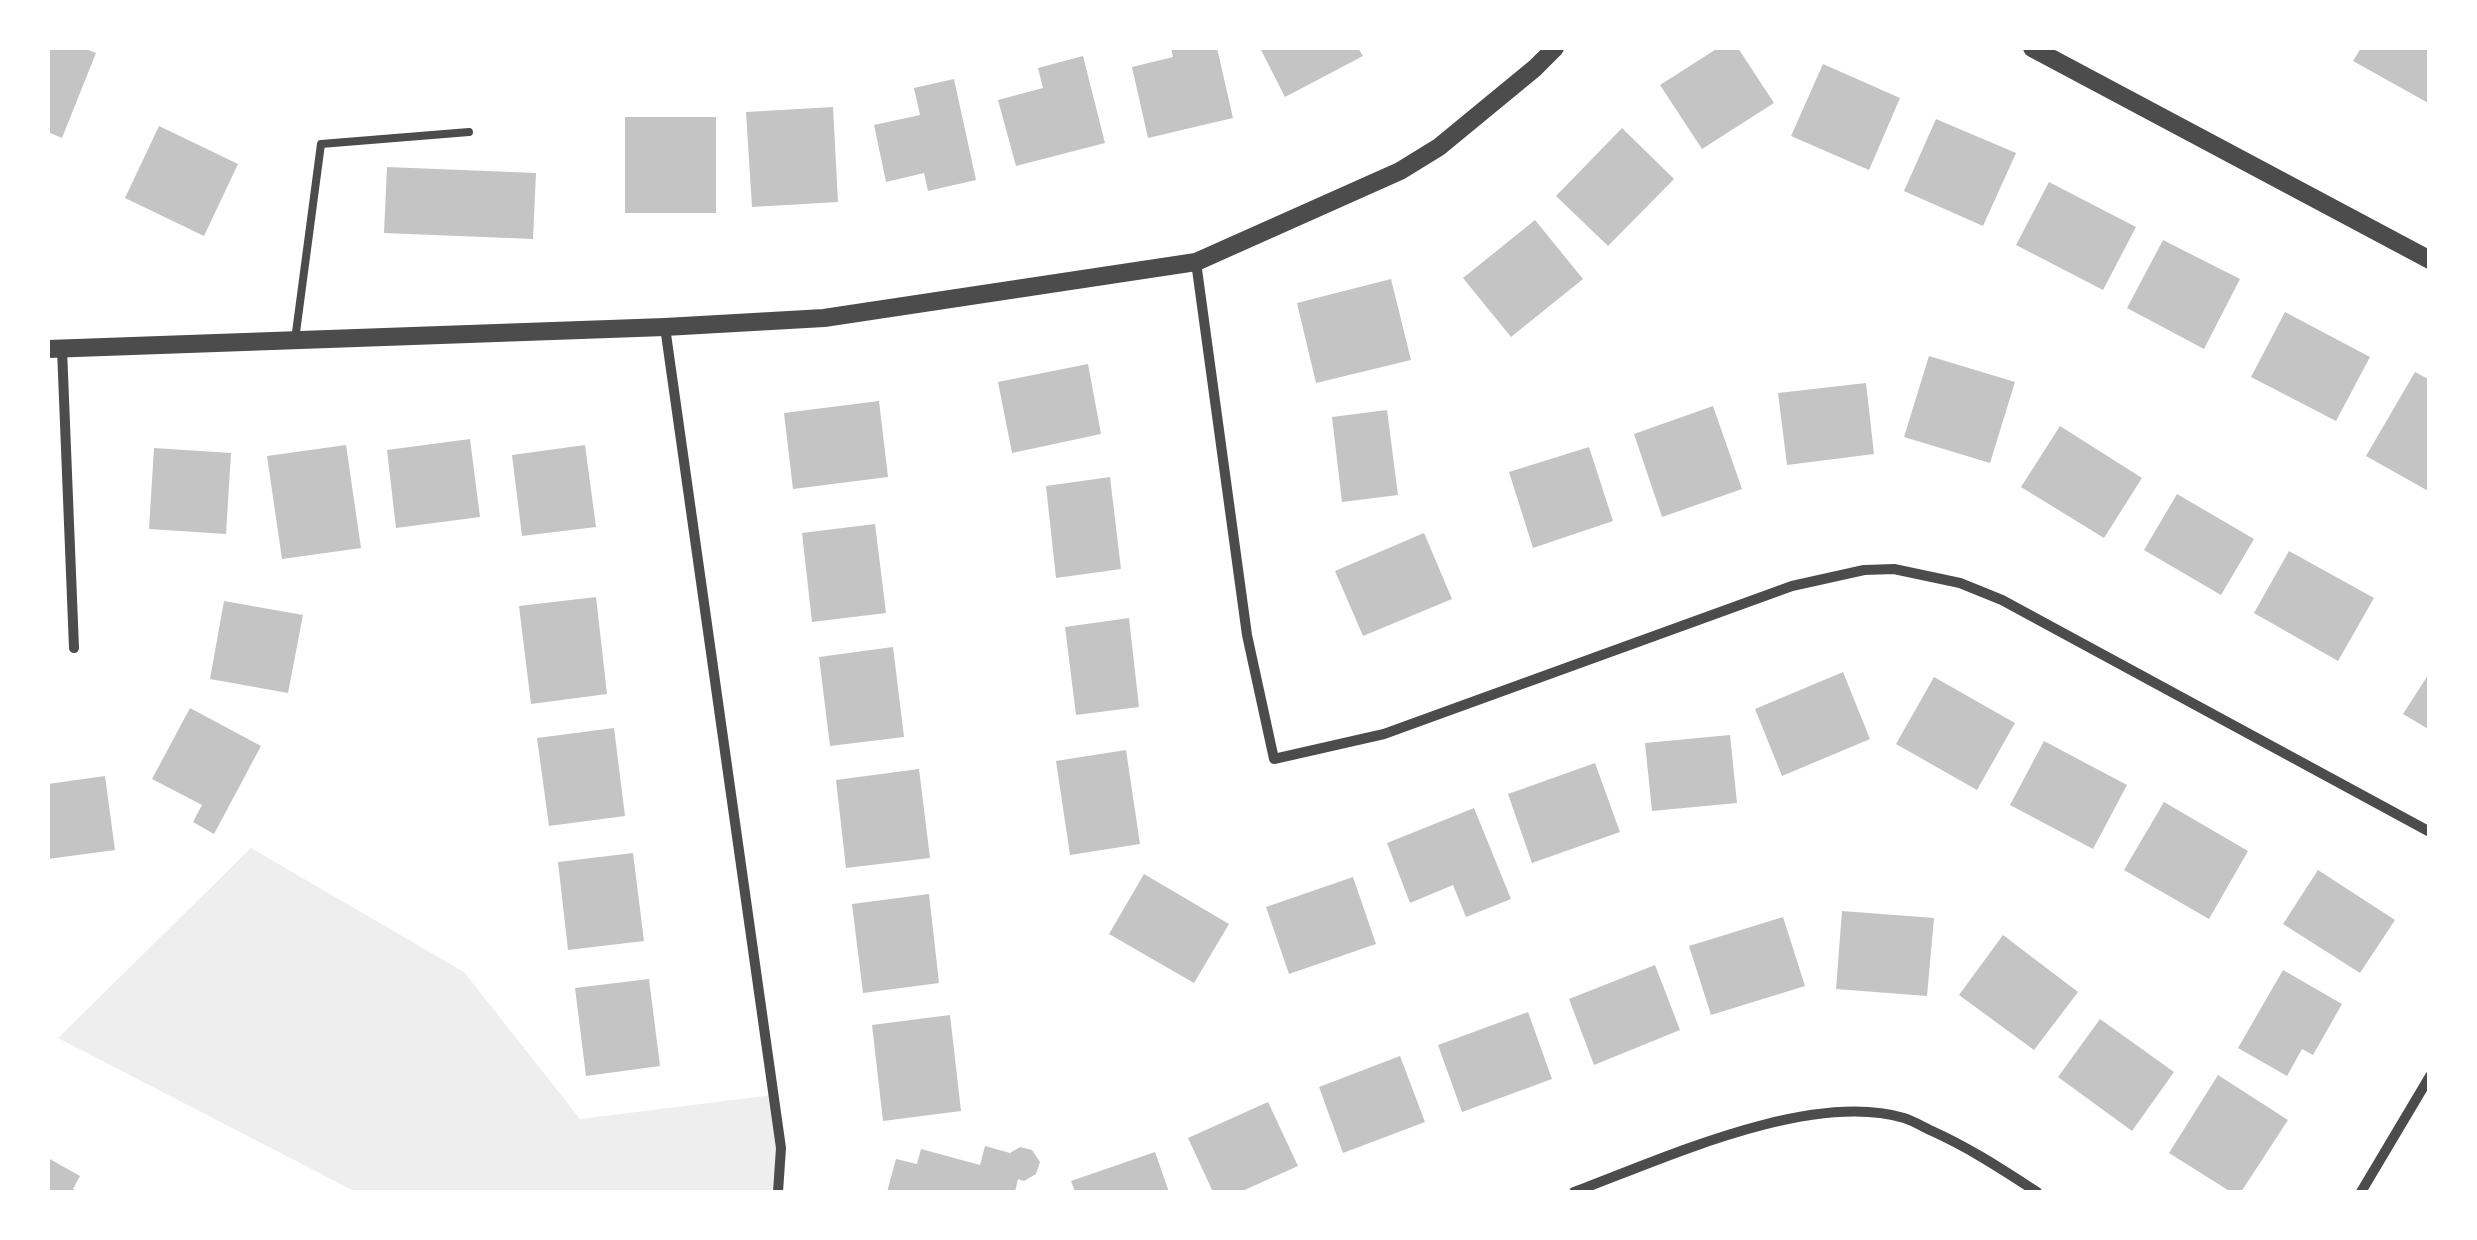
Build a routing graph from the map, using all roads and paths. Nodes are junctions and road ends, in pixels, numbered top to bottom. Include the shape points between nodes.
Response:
1 (1555, 48) edge
2 (2032, 48) edge
3 (469, 132) dead end
4 (2430, 260) edge
5 (1196, 262) junction
6 (666, 327) junction
7 (295, 340) junction
8 (54, 349) edge
9 (74, 648) dead end
10 (2430, 832) edge
11 (2430, 1076) edge
12 (778, 1192) edge
13 (1574, 1192) edge
14 (2037, 1192) edge
15 (2361, 1192) edge

1 - 5 street via 1439,147 1400,171
2 - 4 street
3 - 7 lane via 321,144
5 - 6 street via 824,318
5 - 10 street via 1246,634 1274,759 1384,734 1792,586 1894,569 2002,600
6 - 7 street
6 - 12 street via 781,1148
7 - 8 street
8 - 9 street
11 - 15 street
13 - 14 street via 1772,1122 1848,1110 1904,1118 1971,1148

